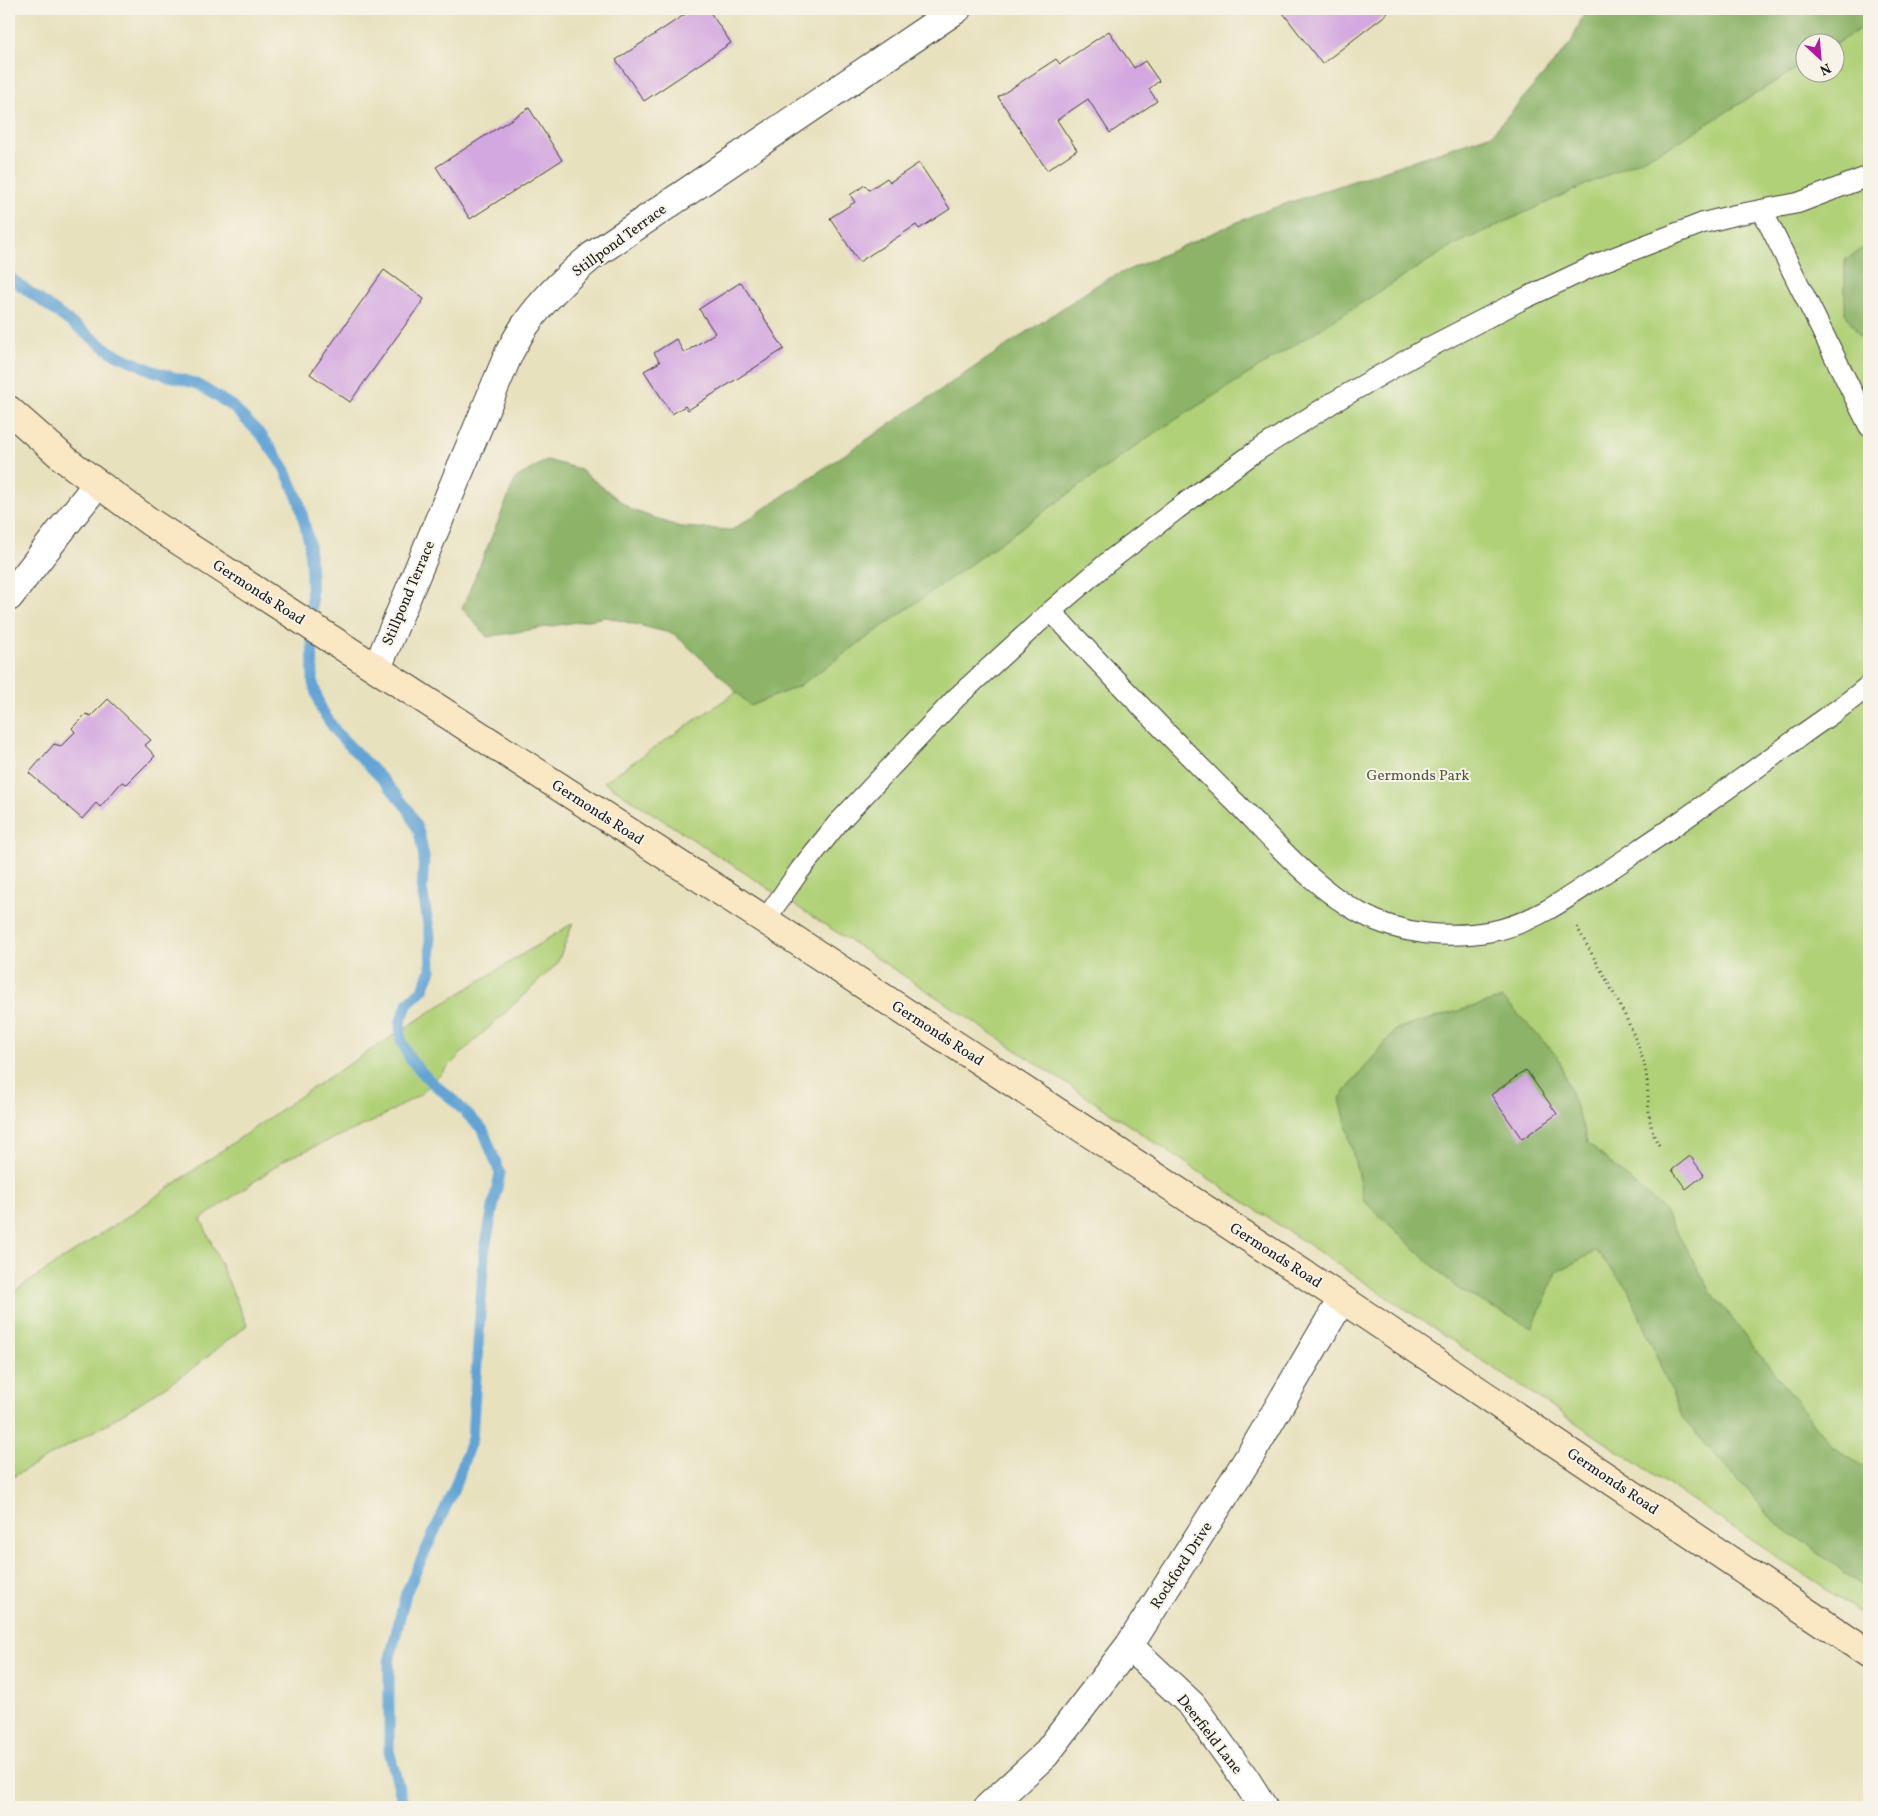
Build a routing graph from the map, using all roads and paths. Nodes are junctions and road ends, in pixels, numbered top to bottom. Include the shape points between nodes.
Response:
1 (957, 9) edge
2 (1869, 176) edge
3 (1762, 210) junction
4 (9, 410) edge
5 (1869, 426) edge
6 (98, 484) junction
7 (9, 597) edge
8 (1051, 611) junction
9 (377, 668) junction
10 (1869, 685) edge
11 (765, 920) junction
12 (1573, 920) dead end
13 (1659, 1146) dead end
14 (1342, 1299) junction
15 (1129, 1646) junction
16 (1869, 1654) edge
17 (988, 1807) edge
18 (1263, 1807) edge

1 - 9 street, Stillpond Terrace via 620,237 568,277 547,298 526,324 506,360
2 - 3 lane via 1798,203
3 - 5 lane
3 - 8 lane via 1703,224 1602,262 1510,305 1416,355 1255,452 1139,537
4 - 6 street, Germonds Road
6 - 7 street
6 - 9 street, Germonds Road via 195,551
8 - 10 lane via 1135,700 1322,886 1364,916 1408,931 1453,934 1494,930 1534,917 1566,900 1736,784
8 - 11 lane via 956,698 865,793 812,854
9 - 11 street, Germonds Road
11 - 14 street, Germonds Road
12 - 13 path via 1637,1046 1647,1079 1651,1130
14 - 15 street, Rockford Drive via 1251,1454
14 - 16 street, Germonds Road
15 - 17 street, Rockford Drive via 1045,1755
15 - 18 street, Deerfield Lane via 1192,1705

